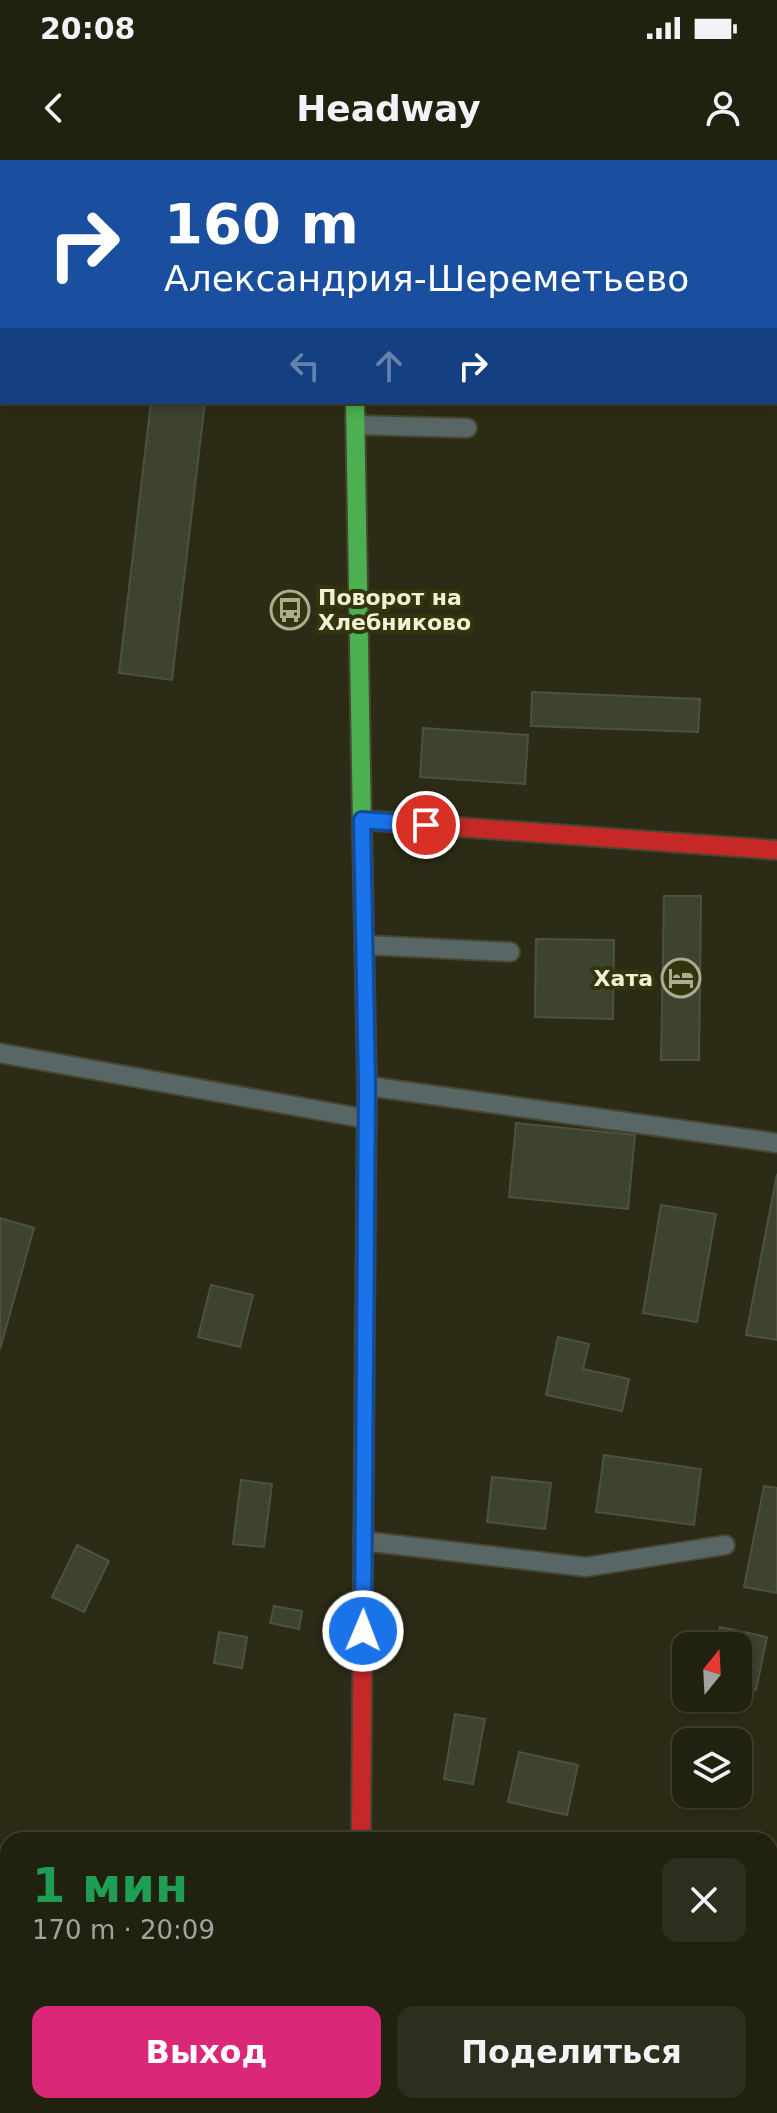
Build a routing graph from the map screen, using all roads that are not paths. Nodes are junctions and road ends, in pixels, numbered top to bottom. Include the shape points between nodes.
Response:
1 (355, 404) edge
2 (356, 425) junction
3 (467, 428) dead end
4 (362, 820) junction
5 (777, 850) edge
6 (365, 945) junction
7 (510, 952) dead end
8 (0, 1053) edge
9 (367, 1086) junction
10 (367, 1119) junction
11 (777, 1143) edge
12 (363, 1541) junction
13 (725, 1545) dead end
14 (361, 1832) edge

1 - 2 main road
2 - 3 lane
2 - 4 main road
4 - 5 main road
4 - 6 main road
6 - 7 lane
6 - 9 main road
8 - 10 lane
9 - 10 main road
9 - 11 lane
10 - 12 main road
12 - 13 lane via 586,1567
12 - 14 main road

